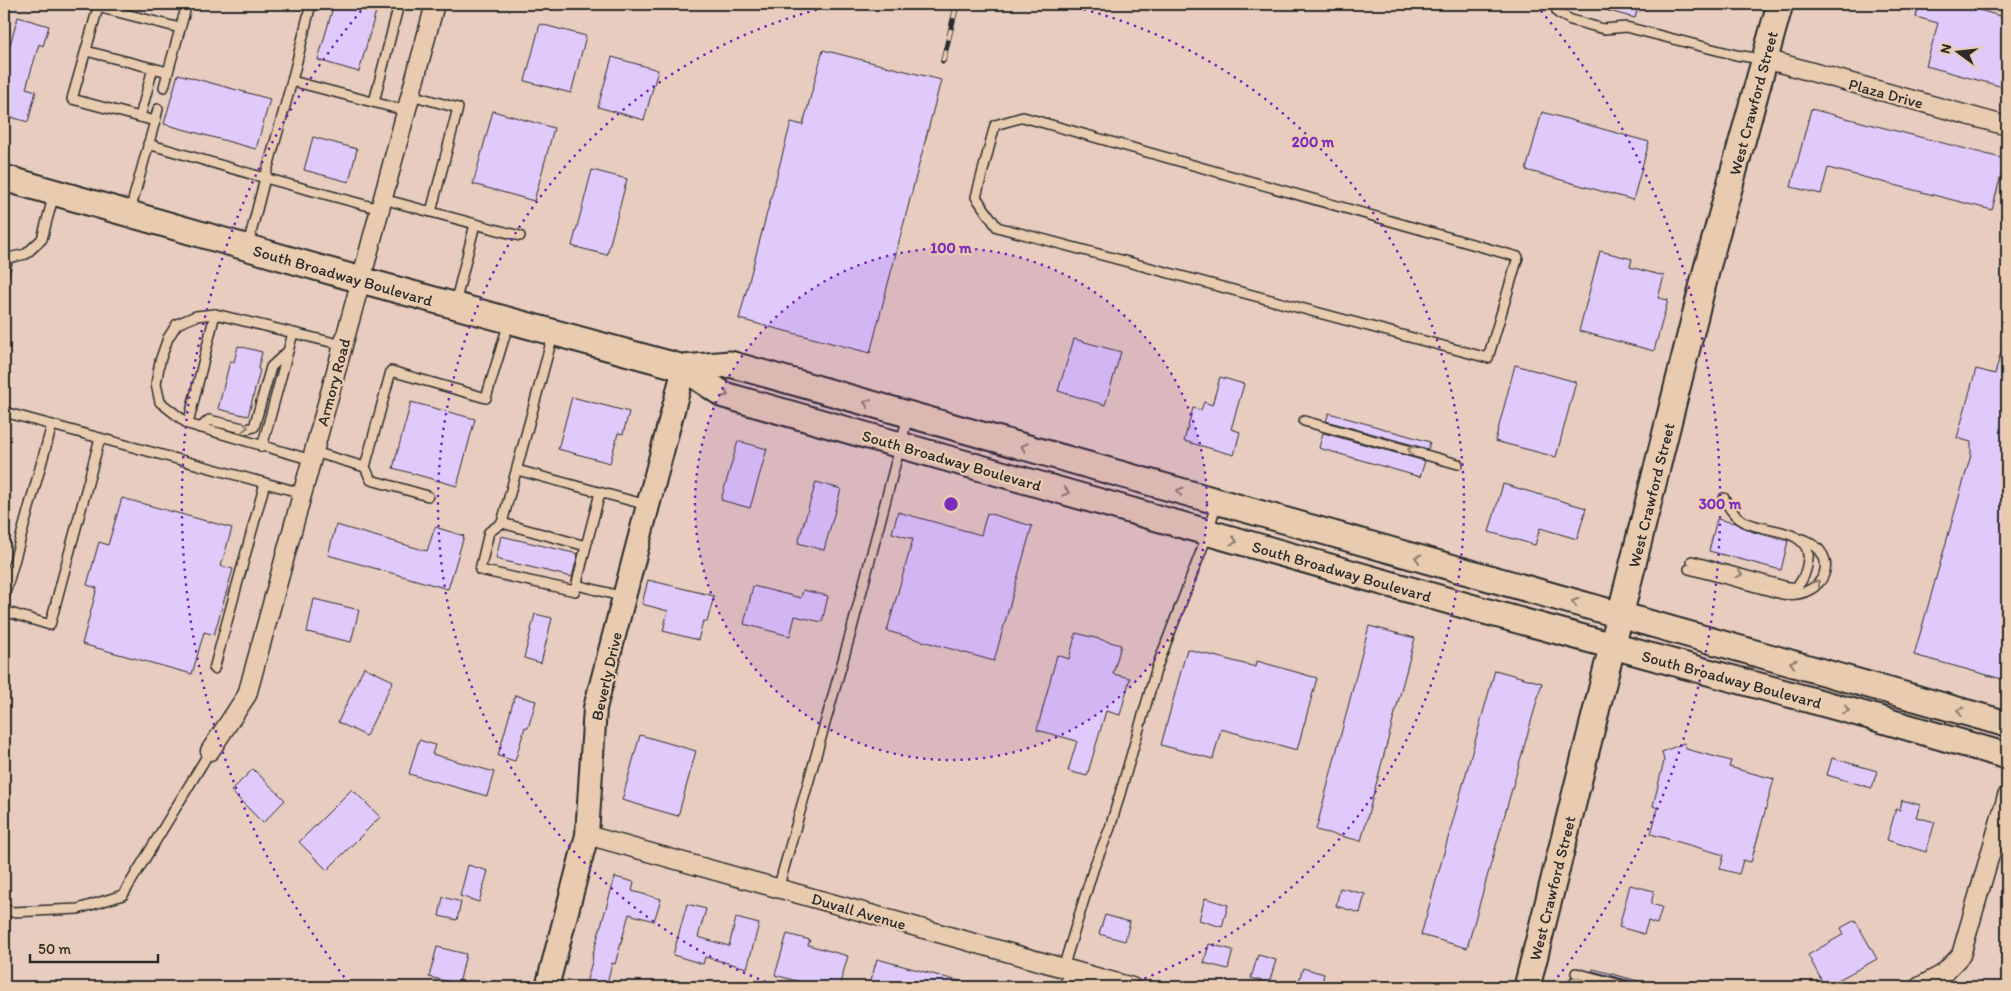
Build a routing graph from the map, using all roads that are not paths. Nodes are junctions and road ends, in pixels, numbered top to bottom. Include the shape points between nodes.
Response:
1 (187, 4) edge
2 (311, 4) edge
3 (399, 4) edge
4 (435, 4) edge
5 (1554, 4) edge
6 (1780, 4) edge
7 (98, 5) edge
8 (180, 28) junction
9 (86, 51) junction
10 (1765, 60) junction
11 (153, 68) junction
12 (168, 72) junction
13 (292, 81) junction
14 (164, 87) dead end
15 (374, 102) junction
16 (409, 103) junction
17 (158, 109) dead end
18 (140, 117) junction
19 (1023, 117) joint
20 (155, 121) junction
21 (2007, 126) edge
22 (148, 144) junction
23 (4, 178) edge
24 (265, 178) junction
25 (54, 193) junction
26 (382, 204) junction
27 (431, 212) junction
28 (129, 214) junction
29 (475, 224) junction
30 (520, 236) dead end
31 (248, 248) junction
32 (6, 257) edge
33 (4, 270) edge
34 (361, 280) junction
35 (454, 306) junction
36 (215, 314) junction
37 (509, 321) junction
38 (293, 333) junction
39 (553, 333) junction
40 (343, 345) junction
41 (288, 352) junction
42 (684, 368) junction
43 (4, 412) edge
44 (909, 414) junction
45 (1304, 421) dead end
46 (188, 424) junction
47 (52, 425) junction
48 (200, 428) junction
49 (100, 438) junction
50 (900, 445) junction
51 (262, 446) junction
52 (313, 456) junction
53 (1458, 464) dead end
54 (365, 467) junction
55 (517, 470) junction
56 (265, 483) junction
57 (600, 493) junction
58 (302, 494) junction
59 (428, 496) dead end
60 (1724, 498) dead end
61 (1217, 501) junction
62 (648, 506) junction
63 (502, 523) junction
64 (1208, 533) junction
65 (1792, 535) junction
66 (586, 546) junction
67 (577, 585) junction
68 (624, 597) junction
69 (4, 598) edge
70 (4, 611) edge
71 (1621, 615) junction
72 (1613, 647) junction
73 (214, 669) dead end
74 (2007, 724) edge
75 (210, 751) joint
76 (2007, 756) edge
77 (2007, 796) edge
78 (587, 835) junction
79 (778, 889) junction
80 (4, 908) edge
81 (1068, 976) edge
82 (546, 987) edge
83 (1132, 987) edge
84 (1527, 987) edge
85 (1592, 987) edge
86 (1629, 987) edge
87 (1919, 987) edge

1 - 8 lane
2 - 13 lane
3 - 15 lane
4 - 16 street, Armory Road
5 - 10 lane via 1558,13 1571,20 1604,29 1626,27
6 - 10 main road, West Crawford Street
7 - 8 lane
7 - 9 lane
8 - 12 lane
9 - 11 lane
9 - 18 lane via 72,98
10 - 21 street, Plaza Drive
10 - 71 main road, West Crawford Street via 1707,268
11 - 12 lane
11 - 18 lane
12 - 14 lane
13 - 15 lane
13 - 24 lane
15 - 16 lane
16 - 26 street, Armory Road
16 - 27 lane via 458,108
17 - 20 lane
18 - 20 lane
19 - 19 lane via 1518,257 1488,358 997,227 976,197 995,125
20 - 22 lane
22 - 24 lane
22 - 28 lane
23 - 25 main road, South Broadway Boulevard
24 - 26 lane
24 - 31 lane
25 - 28 main road, South Broadway Boulevard
25 - 32 lane via 42,239 26,254
26 - 27 lane
26 - 34 street, Armory Road
27 - 29 lane
28 - 31 main road, South Broadway Boulevard
29 - 30 lane
29 - 35 lane
31 - 34 main road, South Broadway Boulevard
32 - 33 lane
34 - 35 main road, South Broadway Boulevard
34 - 40 street, Armory Road
35 - 37 main road, South Broadway Boulevard
36 - 38 lane
36 - 46 lane
36 - 46 lane via 196,316 177,324 160,361 156,384 160,402
37 - 39 main road, South Broadway Boulevard
37 - 54 lane via 486,398 391,371
38 - 40 lane
38 - 41 lane
39 - 42 main road, South Broadway Boulevard
39 - 55 lane
40 - 52 street, Armory Road
48 -> 41 lane via 209,420 247,429 254,427 271,367
41 - 51 lane
44 -> 42 main road, South Broadway Boulevard via 730,364
42 -> 50 main road, South Broadway Boulevard via 724,395
42 - 62 street, Beverly Drive
43 - 47 lane
44 - 50 lane
61 -> 44 main road, South Broadway Boulevard
53 -> 45 lane
46 - 48 lane
47 - 49 lane
47 - 69 lane
48 - 51 lane
49 - 56 lane
49 - 70 lane via 50,625
50 -> 64 main road, South Broadway Boulevard
50 - 79 lane
51 - 52 lane
52 - 54 lane
52 - 58 street, Armory Road
54 - 59 lane via 371,480
55 - 57 lane
55 - 63 lane
56 - 58 lane
56 - 73 lane
57 - 62 lane
57 - 66 lane
58 - 75 street, Armory Road via 246,696
60 - 65 lane via 1733,515 1747,524
61 - 64 lane
71 -> 61 main road, South Broadway Boulevard
62 - 68 street, Beverly Drive
63 - 66 lane
63 - 67 lane via 489,532 480,570 575,591
64 -> 72 main road, South Broadway Boulevard
64 - 81 lane via 1157,667 1110,828 1094,867
65 - 65 lane via 1806,544 1809,552 1805,573 1797,587 1690,565 1782,594 1803,594 1818,584 1824,573 1825,560 1820,549
66 - 67 lane
67 - 68 lane
68 - 78 street, Beverly Drive via 596,708
71 - 72 main road, West Crawford Street
74 -> 71 main road, South Broadway Boulevard
72 -> 76 main road, South Broadway Boulevard
72 - 84 main road, West Crawford Street
75 - 80 lane via 123,895 78,909 12,912
77 - 87 street via 1961,955 1943,974
78 - 79 street, Duvall Avenue
78 - 82 street, Beverly Drive
79 - 81 street, Duvall Avenue
81 - 83 street, Duvall Avenue
85 - 86 lane via 1575,978

